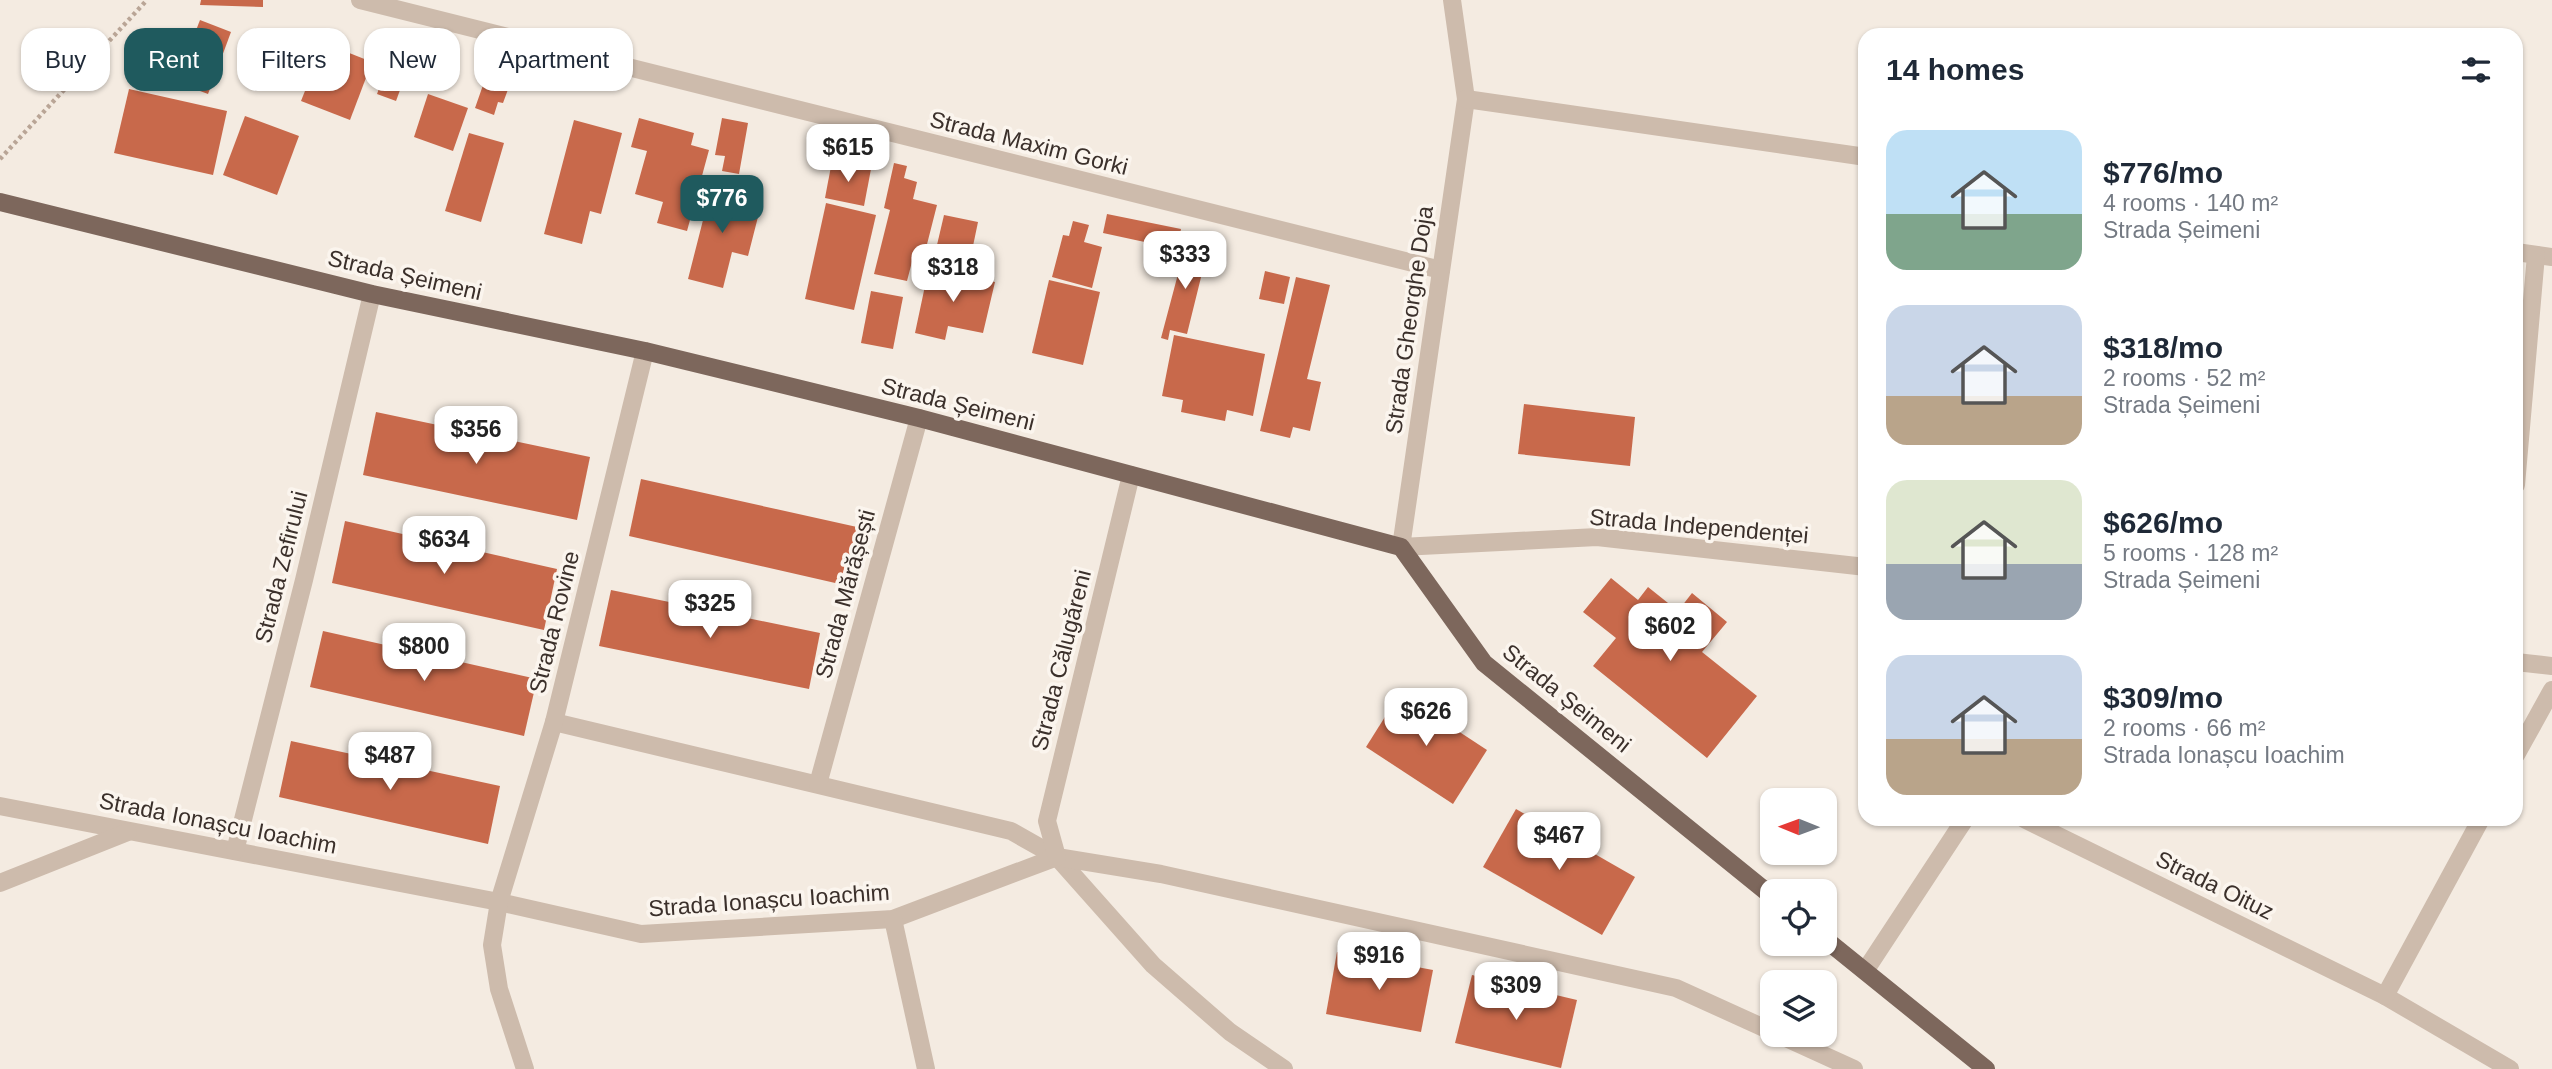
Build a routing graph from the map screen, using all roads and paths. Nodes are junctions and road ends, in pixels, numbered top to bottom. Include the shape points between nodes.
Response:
1 (147, 0) edge
2 (360, 0) edge
3 (1452, 0) edge
4 (1466, 99) junction
5 (1858, 156) edge
6 (0, 159) edge
7 (0, 202) edge
8 (2523, 253) edge
9 (2544, 256) edge
10 (1441, 270) junction
11 (372, 294) junction
12 (645, 351) junction
13 (919, 418) junction
14 (2523, 428) edge
15 (1131, 475) junction
16 (1401, 547) junction
17 (1858, 566) edge
18 (2523, 663) edge
19 (2552, 666) edge
20 (2552, 690) edge
21 (554, 722) junction
22 (2523, 742) edge
23 (818, 784) junction
24 (0, 806) edge
25 (1960, 826) edge
26 (2038, 826) edge
27 (2477, 826) edge
28 (128, 832) junction
29 (235, 851) junction
30 (1057, 857) junction
31 (0, 883) edge
32 (1760, 886) edge
33 (499, 902) junction
34 (892, 919) junction
35 (1837, 949) edge
36 (1865, 971) junction
37 (2385, 996) junction
38 (1760, 1026) edge
39 (1806, 1047) edge
40 (525, 1069) edge
41 (926, 1069) edge
42 (1284, 1069) edge
43 (1854, 1069) edge
44 (1986, 1069) edge
45 (2510, 1069) edge

1 - 6 path
2 - 10 street, Strada Maxim Gorki
3 - 4 street, Strada Gheorghe Doja
4 - 5 street
4 - 10 street, Strada Gheorghe Doja
7 - 11 main road, Strada Șeimeni
8 - 9 street
9 - 14 street
10 - 16 street, Strada Gheorghe Doja
11 - 12 main road, Strada Șeimeni
11 - 29 street, Strada Zefirului
12 - 13 main road, Strada Șeimeni
12 - 21 street, Strada Rovine
13 - 15 main road, Strada Șeimeni
13 - 23 street, Strada Mărășești
15 - 16 main road, Strada Șeimeni
15 - 30 street, Strada Călugăreni via 1047,821
16 - 17 street, Strada Independenței via 1597,537
16 - 32 main road, Strada Șeimeni via 1484,663
18 - 19 street
20 - 22 street
21 - 23 street
21 - 33 street, Strada Rovine
23 - 30 street via 1012,831
24 - 28 street, Strada Ionașcu Ioachim
25 - 36 street
26 - 37 street, Strada Oituz
27 - 37 street
28 - 29 street, Strada Ionașcu Ioachim
28 - 31 street
29 - 33 street, Strada Ionașcu Ioachim
30 - 34 street, Strada Ionașcu Ioachim
30 - 38 street, Strada Ionașcu Ioachim via 1161,874 1676,988
30 - 42 street via 1153,965 1230,1032
33 - 34 street, Strada Ionașcu Ioachim via 641,934
33 - 40 street, Strada Rovine via 492,944 499,989
34 - 41 street
35 - 36 main road
36 - 44 main road
37 - 45 street, Strada Oituz
39 - 43 street, Strada Ionașcu Ioachim

